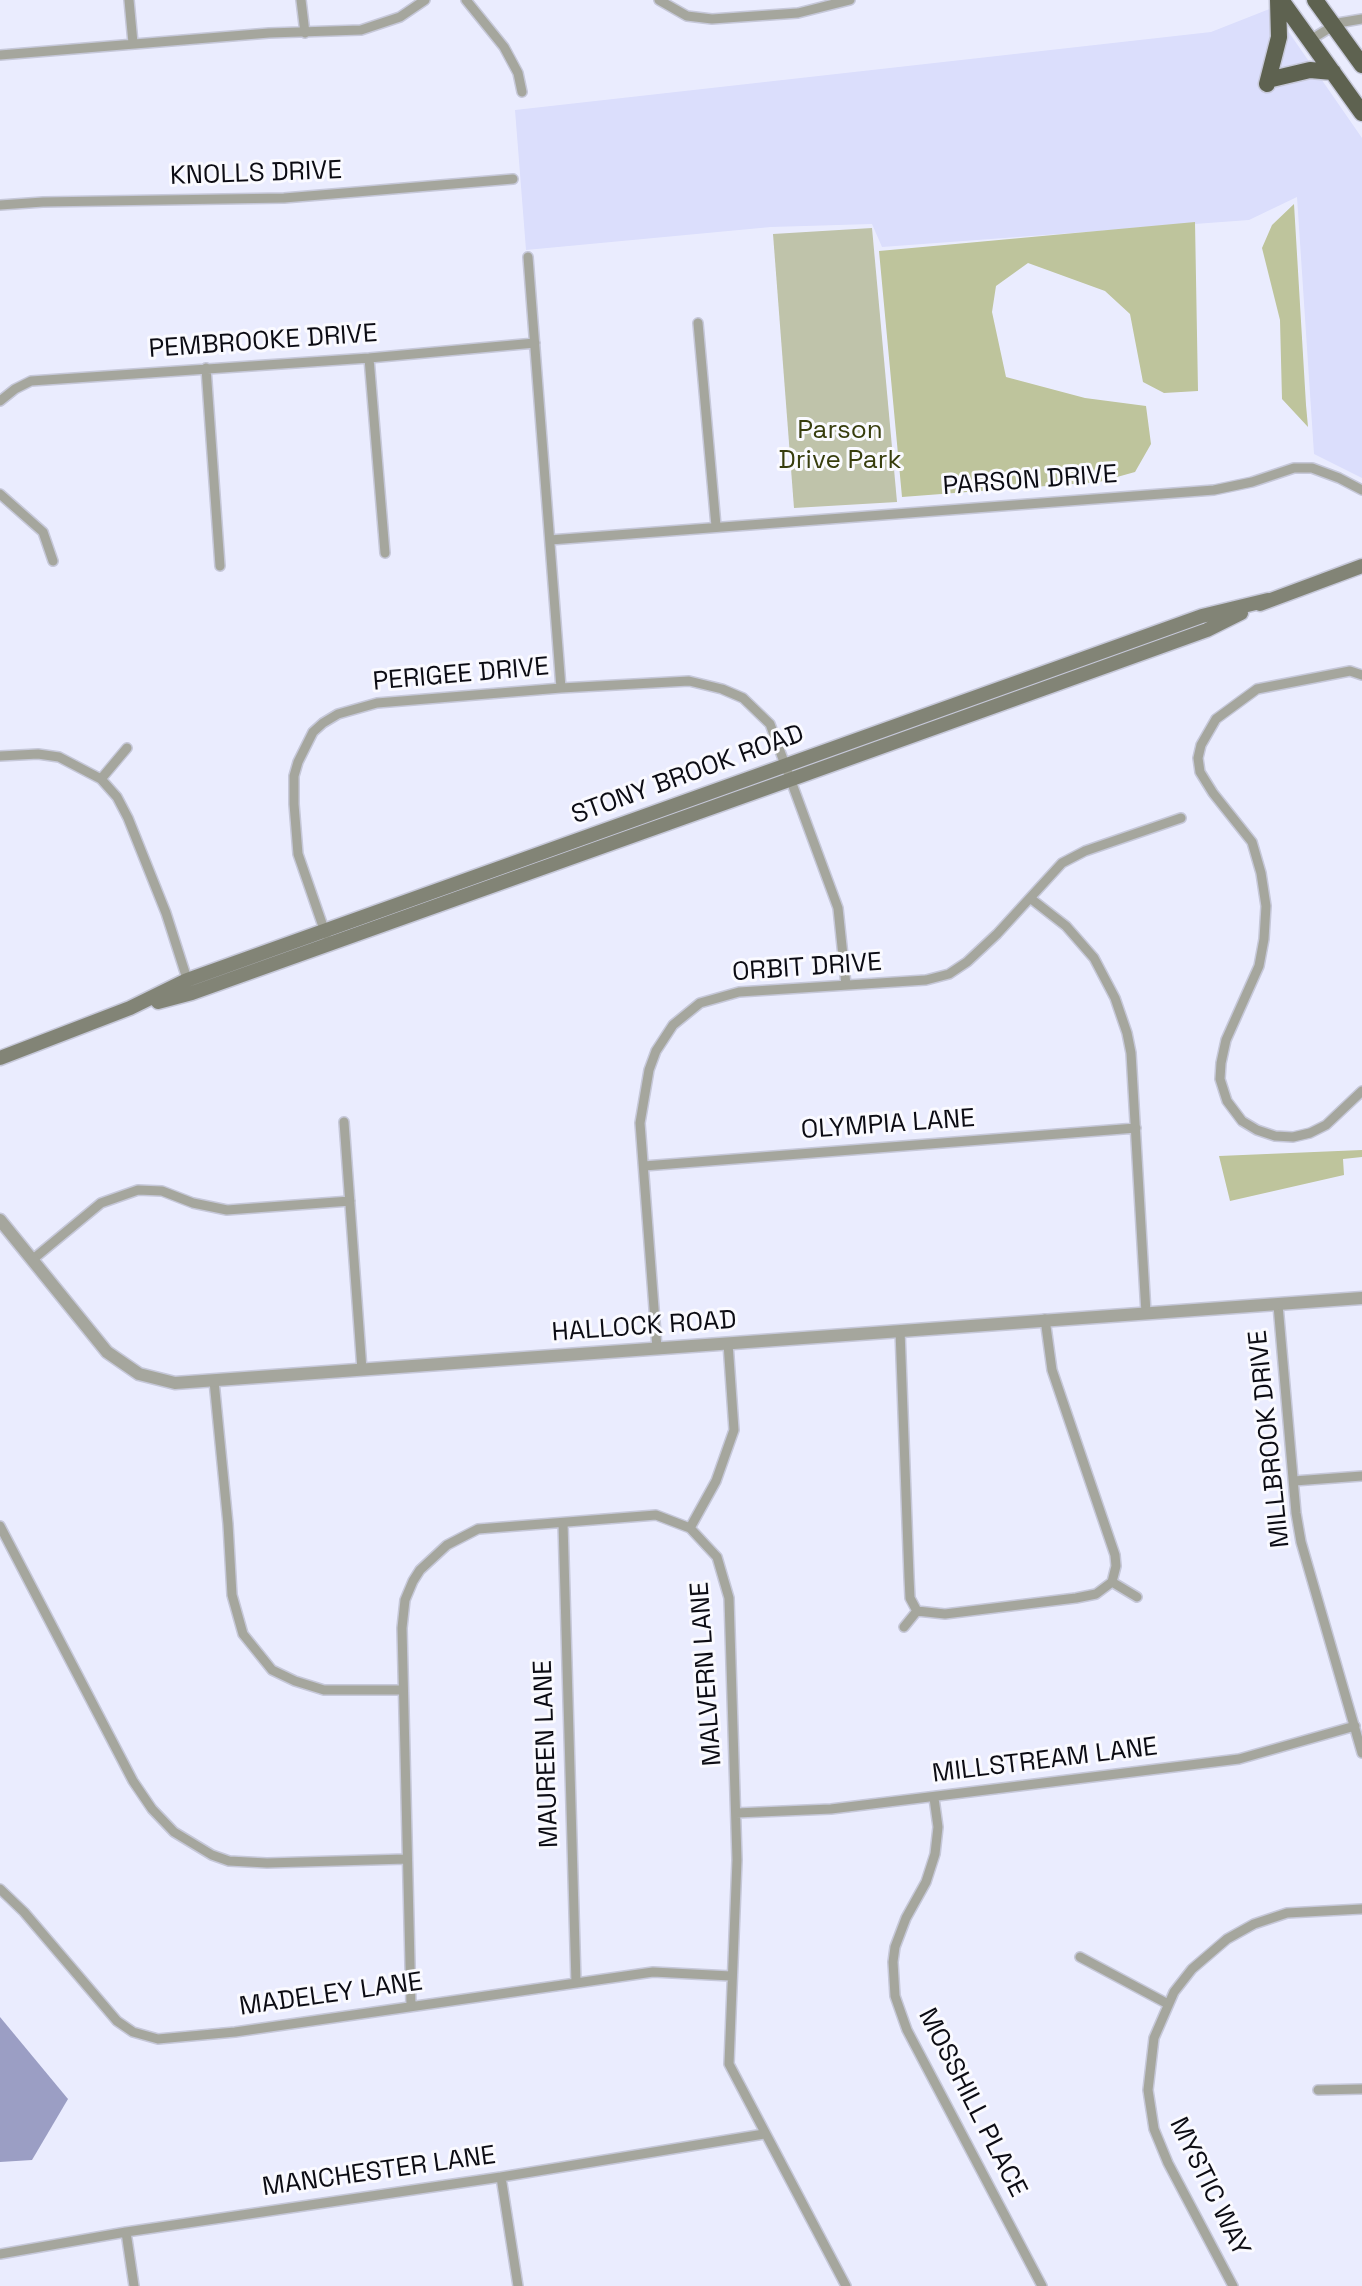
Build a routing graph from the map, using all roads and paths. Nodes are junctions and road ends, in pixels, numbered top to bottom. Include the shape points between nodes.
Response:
1 (129, 0) edge
2 (301, 0) edge
3 (425, 0) edge
4 (466, 0) edge
5 (659, 0) edge
6 (850, 0) edge
7 (1279, 0) edge
8 (1315, 0) edge
9 (1362, 19) edge
10 (1333, 25) junction
11 (305, 33) junction
12 (1310, 40) junction
13 (133, 43) junction
14 (0, 55) edge
15 (1362, 65) edge
16 (1333, 72) junction
17 (522, 92) dead end
18 (1362, 113) edge
19 (513, 179) dead end
20 (0, 205) edge
21 (528, 257) dead end
22 (698, 323) dead end
23 (535, 343) junction
24 (369, 358) junction
25 (206, 368) junction
26 (0, 401) edge
27 (1362, 490) edge
28 (0, 494) edge
29 (716, 526) junction
30 (550, 540) junction
31 (385, 553) dead end
32 (53, 561) dead end
33 (220, 566) dead end
34 (1362, 566) edge
35 (1362, 675) edge
36 (561, 688) junction
37 (127, 748) dead end
38 (0, 756) edge
39 (789, 772) junction
40 (101, 779) junction
41 (1181, 818) dead end
42 (1030, 898) junction
43 (327, 938) junction
44 (846, 985) junction
45 (190, 987) junction
46 (0, 1058) edge
47 (1362, 1091) edge
48 (344, 1122) dead end
49 (1136, 1128) junction
50 (644, 1166) junction
51 (350, 1201) junction
52 (0, 1220) edge
53 (32, 1260) junction
54 (1362, 1298) edge
55 (1278, 1305) junction
56 (1146, 1313) junction
57 (1045, 1319) junction
58 (900, 1330) junction
59 (728, 1343) junction
60 (657, 1348) junction
61 (362, 1370) junction
62 (214, 1381) junction
63 (1362, 1476) edge
64 (1294, 1481) junction
65 (563, 1523) junction
66 (0, 1526) edge
67 (690, 1528) junction
68 (1112, 1582) junction
69 (1137, 1597) dead end
70 (917, 1611) junction
71 (904, 1627) dead end
72 (403, 1690) junction
73 (1355, 1726) junction
74 (1362, 1753) edge
75 (934, 1798) junction
76 (736, 1813) junction
77 (406, 1859) junction
78 (0, 1889) edge
79 (1362, 1909) edge
80 (1080, 1957) dead end
81 (731, 1976) junction
82 (576, 1983) junction
83 (1168, 2004) junction
84 (411, 2006) junction
85 (1362, 2089) edge
86 (1318, 2090) dead end
87 (764, 2134) junction
88 (501, 2177) junction
89 (126, 2232) junction
90 (0, 2254) edge
91 (134, 2286) edge
92 (518, 2286) edge
93 (846, 2286) edge
94 (1042, 2286) edge
95 (1233, 2286) edge

1 - 13 street
2 - 11 street
3 - 11 street via 376,27
4 - 17 street via 504,47
5 - 6 street via 687,16 712,19 798,13
7 - 12 highway
7 - 16 highway via 1279,37 1269,81 1310,70
8 - 10 highway
9 - 10 street
10 - 12 street
10 - 15 highway
11 - 13 street
12 - 16 highway
13 - 14 street
16 - 18 highway
19 - 20 street, KNOLLS DRIVE via 284,198
21 - 23 street
22 - 29 street
23 - 24 street, PEMBROOKE DRIVE
23 - 30 street
24 - 25 street, PEMBROOKE DRIVE
24 - 31 street
25 - 26 street, PEMBROOKE DRIVE via 31,381
25 - 33 street
27 - 29 street, PARSON DRIVE via 1312,468 1294,468 1226,489
28 - 32 street via 43,532
29 - 30 street, PARSON DRIVE
30 - 36 street
34 - 39 main road, STONY BROOK ROAD via 1268,600 1202,616
35 - 47 street via 1350,671 1257,689 1216,719 1198,758 1213,793 1252,842 1266,906 1259,966 1221,1063 1227,1101 1257,1130 1293,1137 1326,1125
36 - 39 street, PERIGEE DRIVE via 675,681 722,689 743,698 770,724
36 - 43 street, PERIGEE DRIVE via 377,703 338,714 313,732 294,776 294,804 300,862
37 - 40 street
38 - 40 street via 59,757
39 - 43 main road, STONY BROOK ROAD
39 - 44 street, PERIGEE DRIVE via 838,908
40 - 45 street via 128,818
41 - 42 street, ORBIT DRIVE via 1071,858
42 - 44 street, ORBIT DRIVE via 982,949 949,974
42 - 49 street via 1079,940 1115,998 1131,1053
43 - 45 main road, STONY BROOK ROAD
44 - 50 street, ORBIT DRIVE via 739,992 687,1012 667,1032 649,1070 640,1123
45 - 46 main road, STONY BROOK ROAD
48 - 51 street
49 - 50 street, OLYMPIA LANE
49 - 56 street
50 - 60 street, ORBIT DRIVE
51 - 53 street via 227,1210 162,1191 138,1190 101,1203
51 - 61 street
52 - 53 street, HALLOCK ROAD
53 - 62 street, HALLOCK ROAD via 122,1365 166,1382
54 - 55 street, HALLOCK ROAD
55 - 56 street, HALLOCK ROAD
55 - 64 street, MILLBROOK DRIVE
56 - 57 street, HALLOCK ROAD
57 - 58 street, HALLOCK ROAD
57 - 68 street via 1052,1370 1115,1555
58 - 59 street, HALLOCK ROAD
58 - 70 street via 910,1598
59 - 60 street, HALLOCK ROAD
59 - 67 street via 734,1430 716,1481
60 - 61 street, HALLOCK ROAD
61 - 62 street, HALLOCK ROAD
62 - 72 street via 232,1595 243,1634 272,1670 295,1681 324,1690
63 - 64 street
64 - 73 street, MILLBROOK DRIVE via 1301,1542
65 - 67 street, MALVERN LANE via 656,1515
65 - 72 street, MALVERN LANE via 478,1529 447,1545 420,1570 405,1600
65 - 82 street, MAUREEN LANE
66 - 77 street via 133,1781 174,1832 229,1861
67 - 76 street, MALVERN LANE via 717,1557 729,1598
68 - 69 street
68 - 70 street via 1096,1594 1076,1598 936,1615
70 - 71 street
72 - 77 street, MALVERN LANE
73 - 74 street, MILLBROOK DRIVE
73 - 75 street, MILLSTREAM LANE via 1239,1759
75 - 76 street, MILLSTREAM LANE
75 - 94 street, MOSSHILL PLACE via 935,1854 895,1947 895,1996 907,2030
76 - 81 street, MALVERN LANE
77 - 84 street, MALVERN LANE
78 - 84 street, MADELEY LANE via 117,2021 144,2037 187,2038
79 - 83 street, MYSTIC WAY via 1287,1913 1254,1924 1192,1969
80 - 83 street
81 - 82 street, MADELEY LANE via 653,1972
81 - 87 street, MALVERN LANE via 729,2064
82 - 84 street, MADELEY LANE
83 - 95 street, MYSTIC WAY via 1154,2038 1149,2109 1168,2163
85 - 86 street
87 - 88 street, MANCHESTER LANE
87 - 93 street, MALVERN LANE
88 - 89 street, MANCHESTER LANE
88 - 92 street
89 - 90 street, MANCHESTER LANE
89 - 91 street

